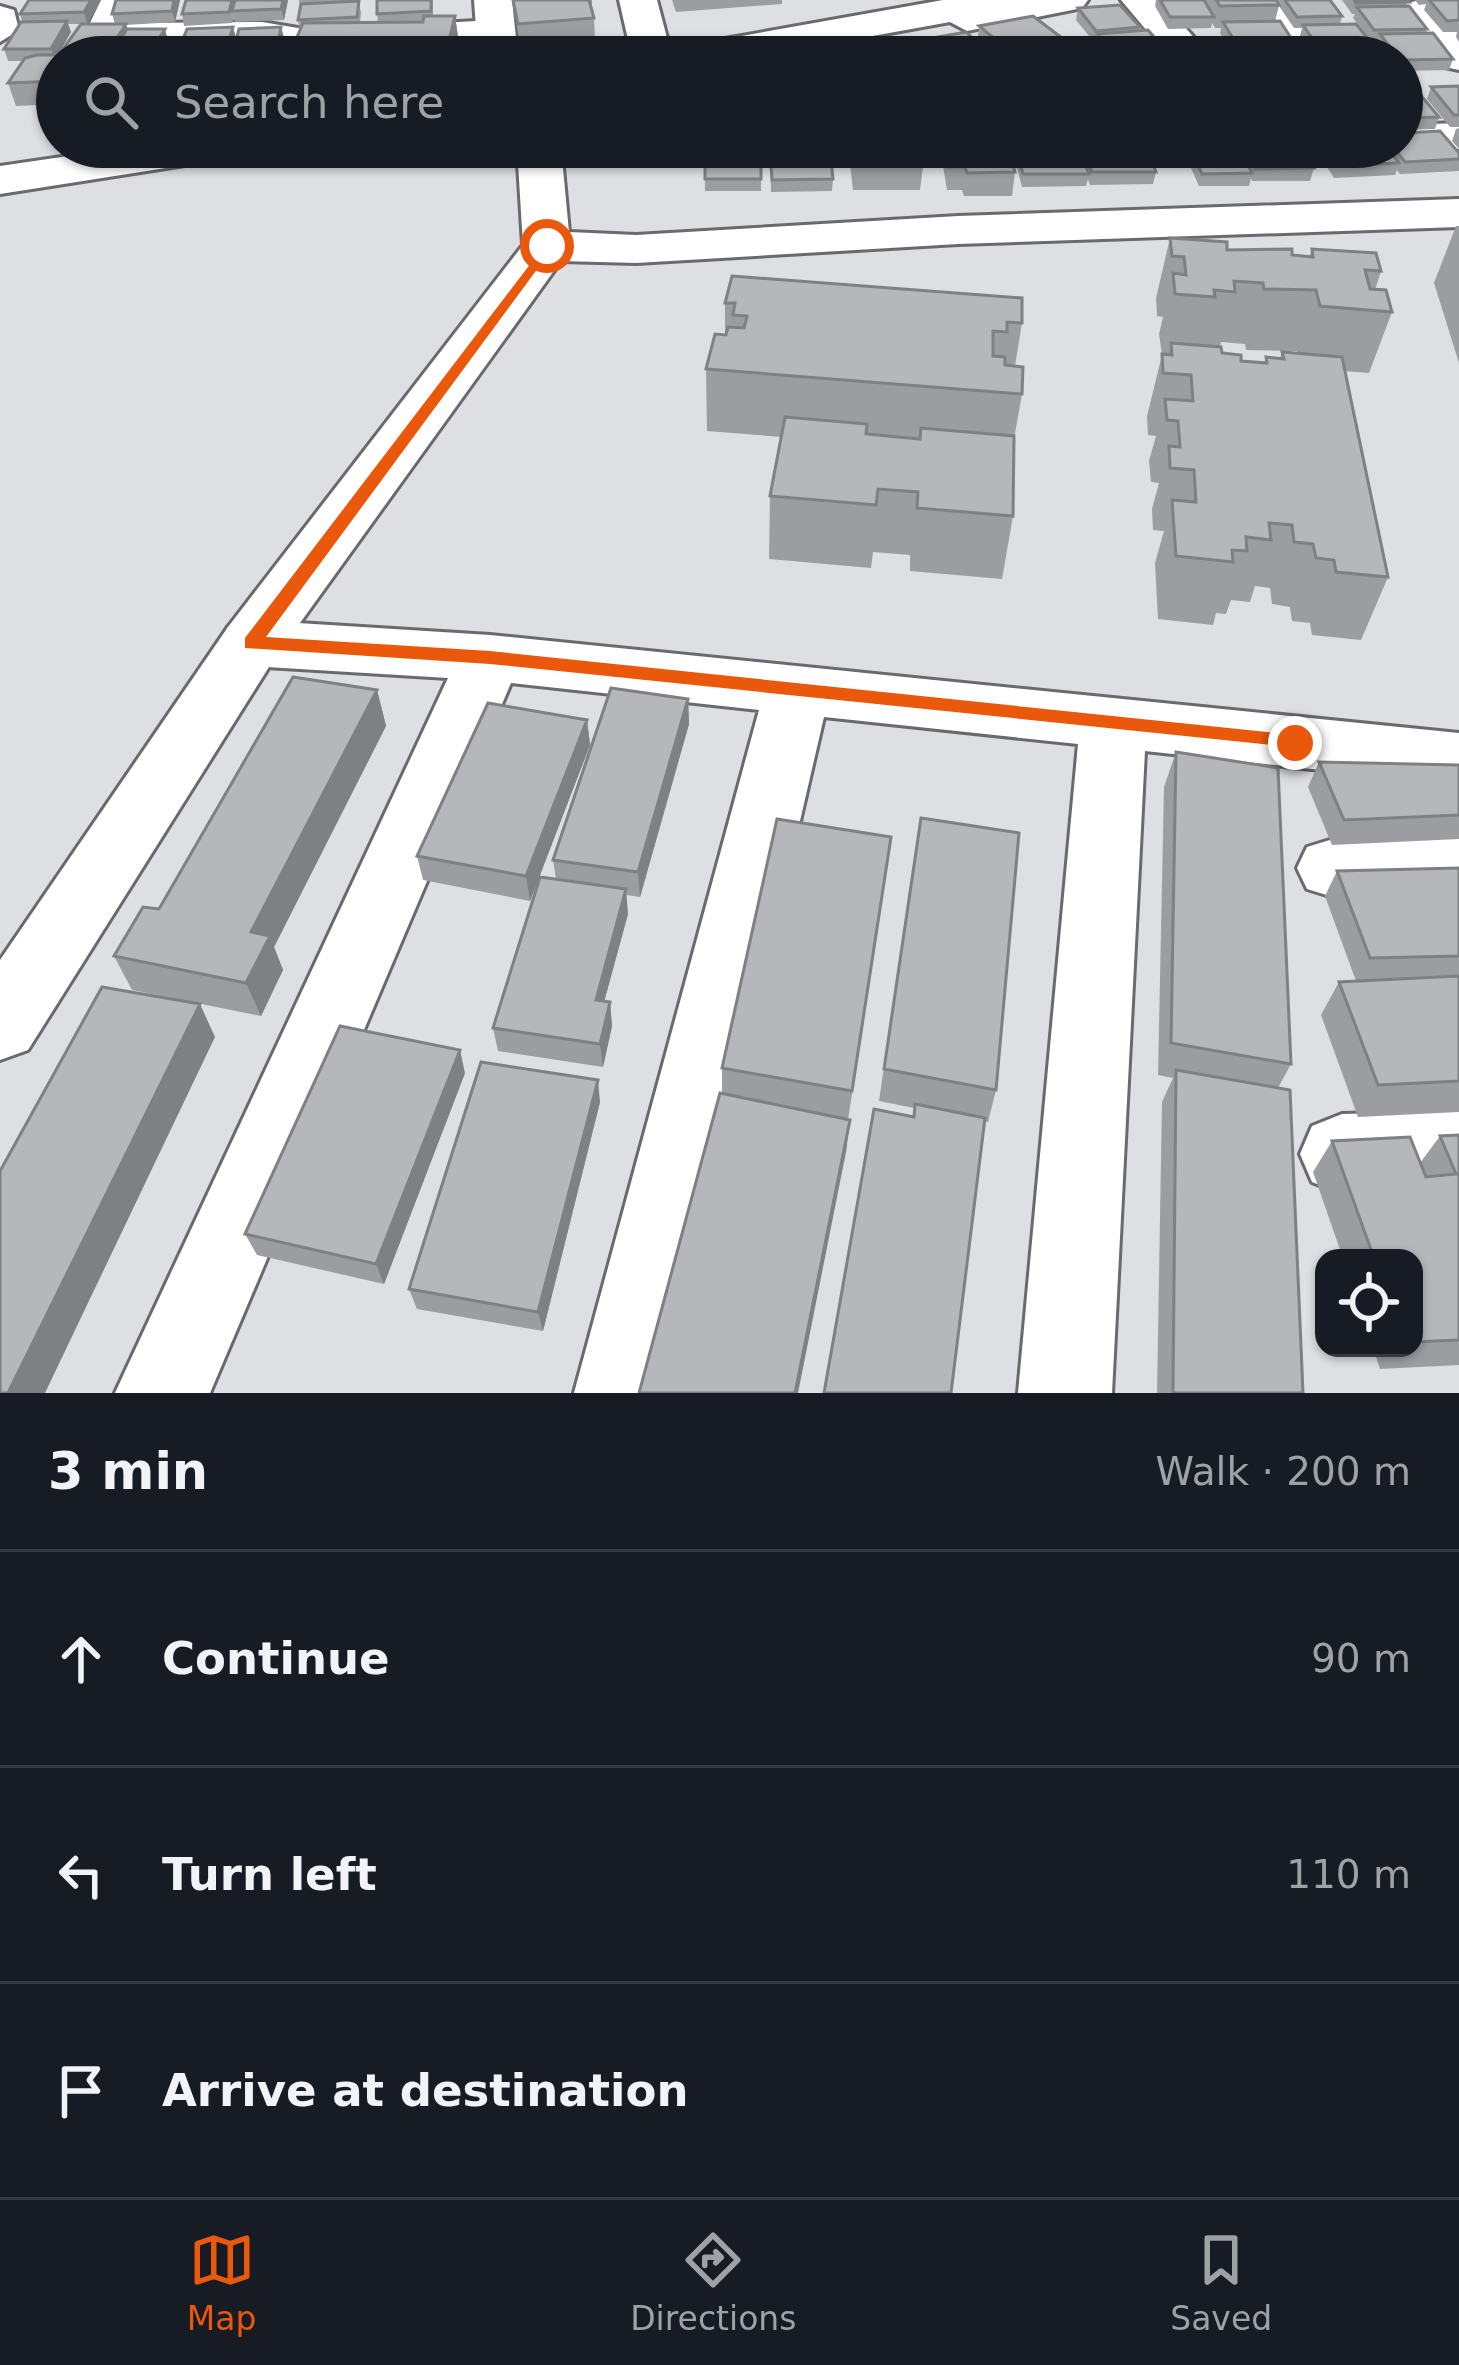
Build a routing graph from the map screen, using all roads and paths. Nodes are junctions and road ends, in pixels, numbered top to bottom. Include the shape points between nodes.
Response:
1 (168, 0) edge
2 (638, 0) edge
3 (1007, 0) edge
4 (1070, 0) edge
5 (1140, 0) edge
6 (1268, 0) edge
7 (120, 1) edge
8 (919, 8) edge
9 (1420, 11) edge
10 (0, 18) edge
11 (374, 19) edge
12 (0, 30) edge
13 (495, 30) edge
14 (154, 36) edge
15 (234, 36) edge
16 (294, 36) edge
17 (327, 36) edge
18 (647, 36) edge
19 (789, 36) edge
20 (873, 36) edge
21 (1172, 36) edge
22 (1295, 36) edge
23 (1453, 82) edge
24 (1459, 136) edge
25 (1423, 137) edge
26 (36, 155) edge
27 (0, 160) edge
28 (79, 168) edge
29 (540, 168) edge
30 (0, 180) edge
31 (1459, 213) edge
32 (547, 246) junction
33 (251, 643) junction
34 (490, 658) junction
35 (796, 694) junction
36 (1113, 724) junction
37 (1459, 759) edge
38 (1459, 866) edge
39 (1334, 868) edge
40 (0, 1025) edge
41 (1459, 1150) edge
42 (1342, 1154) edge
43 (162, 1393) edge
44 (621, 1393) edge
45 (1065, 1393) edge

1 - 7 street
2 - 18 street
3 - 8 street
4 - 20 street
5 - 21 street
6 - 22 street
7 - 14 street via 107,27
8 - 19 street
9 - 23 street
10 - 12 street
11 - 13 street
11 - 17 street
15 - 16 street
24 - 25 street
26 - 27 street
28 - 30 street
29 - 32 street
31 - 32 street via 636,249
32 - 33 street
33 - 34 street
33 - 40 street
34 - 35 street
34 - 43 street
35 - 36 street
35 - 44 street
36 - 37 street
36 - 45 street
38 - 39 street
41 - 42 street

